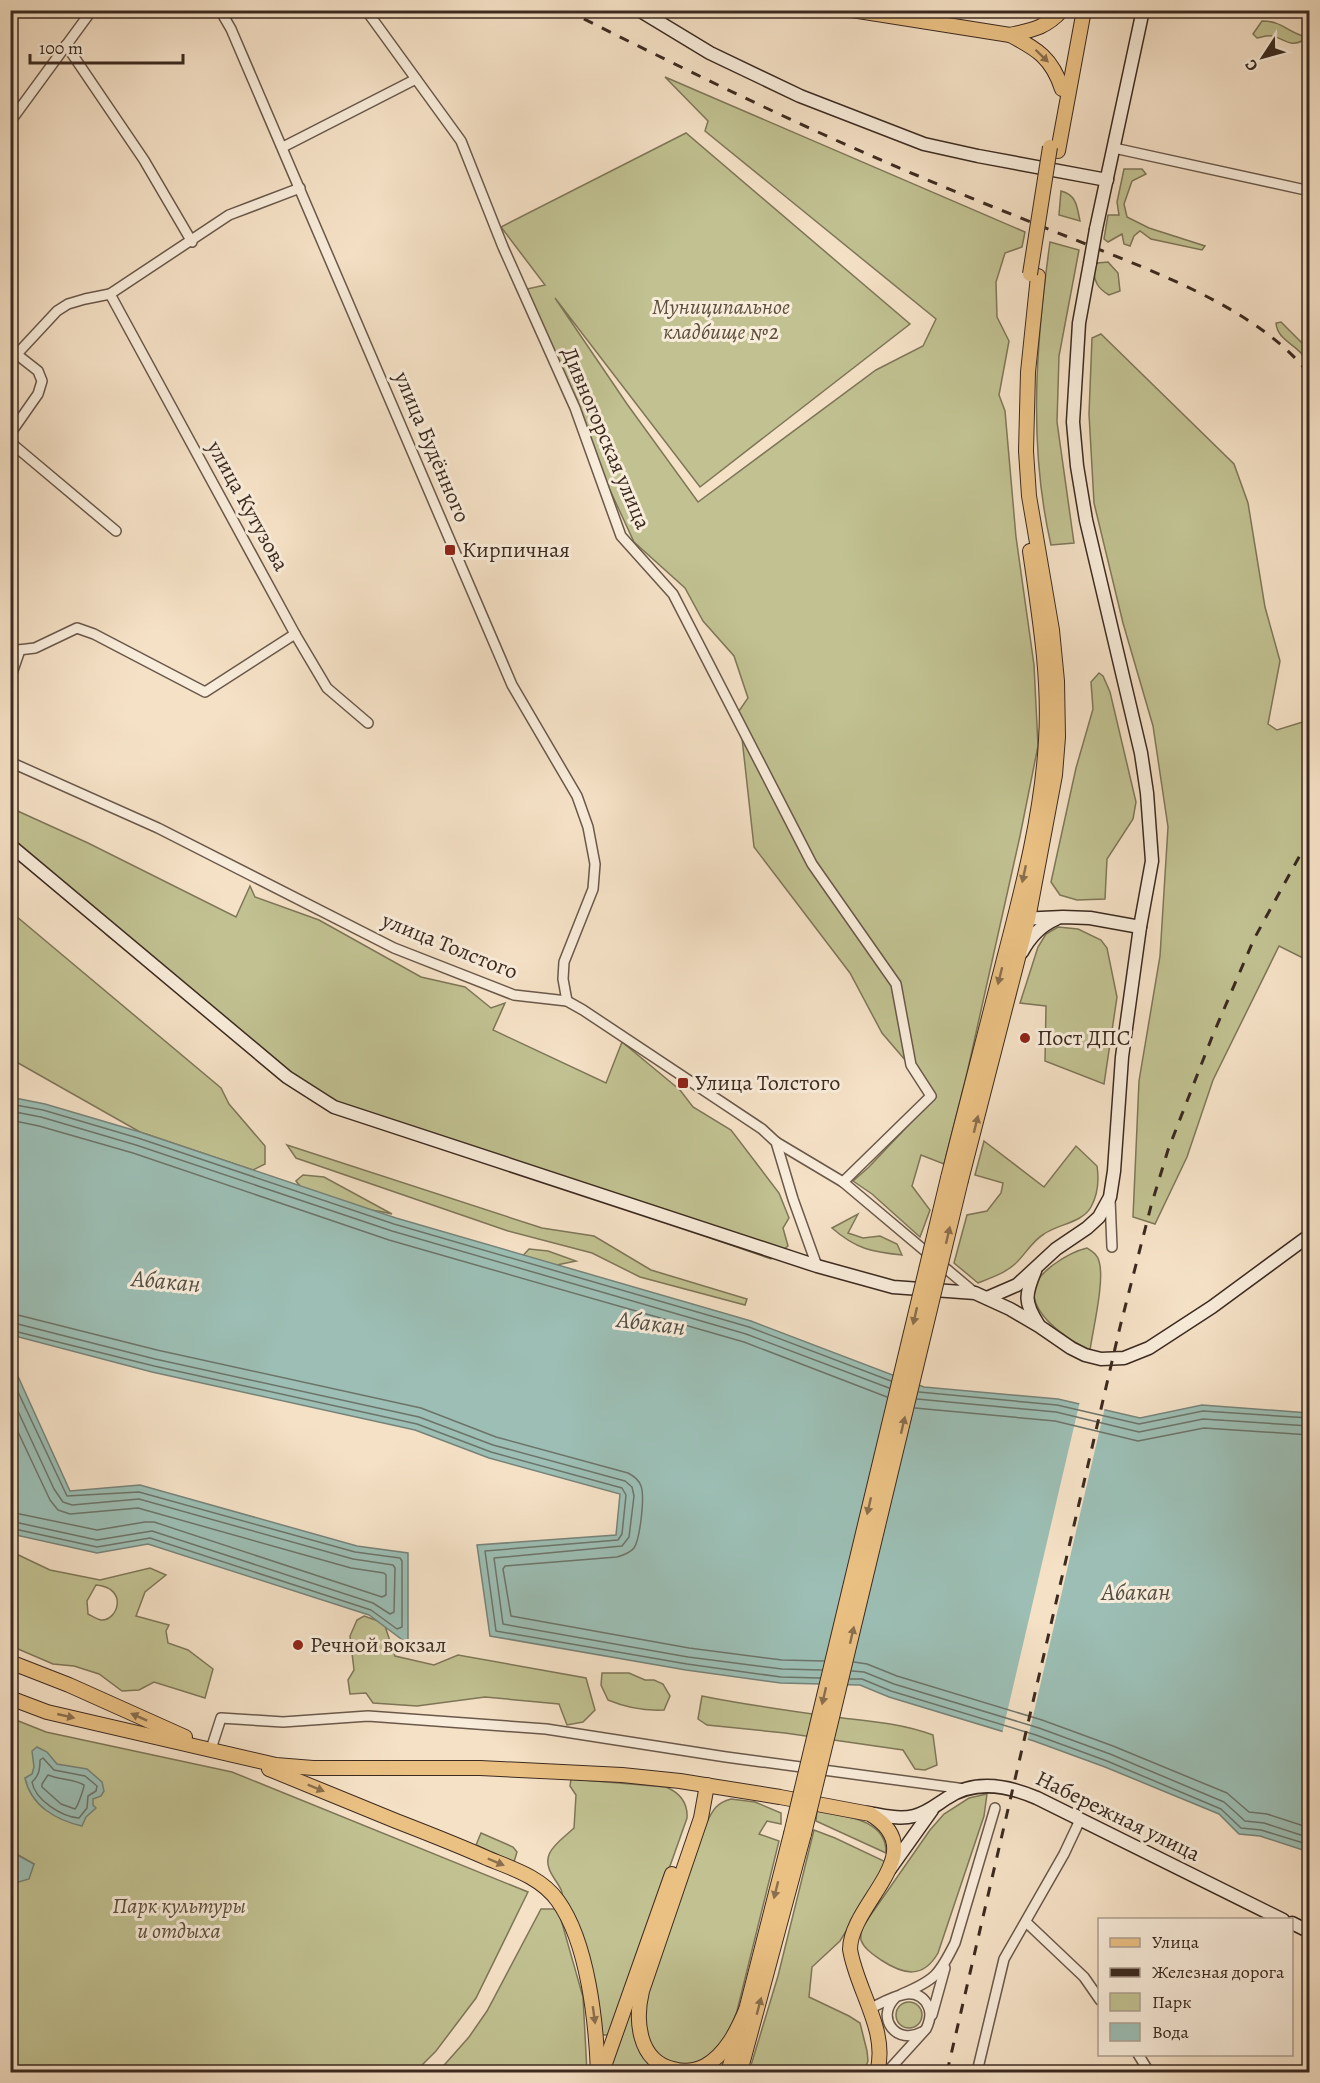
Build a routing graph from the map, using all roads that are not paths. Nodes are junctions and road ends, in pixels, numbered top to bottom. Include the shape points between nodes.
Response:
1 (92, 10) edge
2 (220, 10) edge
3 (366, 10) edge
4 (639, 10) edge
5 (653, 10) edge
6 (852, 10) edge
7 (1062, 10) edge
8 (1075, 10) edge
9 (1084, 10) edge
10 (1143, 10) edge
11 (667, 28) junction
12 (1010, 35) junction
13 (66, 45) junction
14 (416, 79) junction
15 (1062, 88) junction
16 (10, 122) edge
17 (283, 147) junction
18 (1114, 148) junction
19 (1054, 149) junction
20 (1107, 180) junction
21 (300, 188) junction
22 (1310, 191) edge
23 (192, 242) junction
24 (110, 294) junction
25 (14, 352) edge
26 (10, 434) edge
27 (10, 442) edge
28 (116, 531) dead end
29 (295, 633) junction
30 (15, 651) edge
31 (10, 679) edge
32 (368, 723) dead end
33 (10, 762) edge
34 (10, 846) edge
35 (1064, 916) junction
36 (1021, 919) junction
37 (1140, 927) junction
38 (1017, 961) junction
39 (567, 1001) junction
40 (776, 1142) junction
41 (955, 1179) junction
42 (843, 1182) junction
43 (1110, 1197) junction
44 (1310, 1235) edge
45 (1112, 1247) dead end
46 (817, 1266) junction
47 (1037, 1267) junction
48 (981, 1296) junction
49 (1039, 1326) junction
50 (10, 1662) edge
51 (10, 1698) edge
52 (212, 1749) junction
53 (242, 1758) junction
54 (707, 1785) junction
55 (964, 1788) junction
56 (995, 1808) dead end
57 (932, 1809) junction
58 (864, 1812) junction
59 (1080, 1820) junction
60 (798, 1834) junction
61 (890, 1870) junction
62 (1280, 1918) edge
63 (1026, 1922) junction
64 (1293, 1924) edge
65 (1310, 1932) edge
66 (951, 1951) junction
67 (900, 1995) junction
68 (1098, 1997) edge
69 (869, 2009) junction
70 (746, 2010) junction
71 (928, 2025) junction
72 (1138, 2056) edge
73 (600, 2073) edge
74 (728, 2073) edge
75 (740, 2073) edge
76 (878, 2073) edge
77 (887, 2073) edge
78 (977, 2073) edge
79 (1149, 2073) edge

1 - 13 street
2 - 17 street, улица Будённого
3 - 14 street, Дивногорская улица
4 - 11 street
5 - 11 street
6 - 12 main road
7 - 12 main road via 1039,29
8 - 15 main road
9 - 19 main road
10 - 18 street
11 - 20 street via 800,96 924,144
12 -> 15 main road via 1046,57
13 - 16 street
13 - 23 street via 144,160
14 - 17 street
14 - 42 street, Дивногорская улица via 461,141 574,408 621,536 673,594 812,864 896,984 911,1065 931,1096
15 - 19 main road
17 - 21 street, улица Будённого
18 - 20 street
18 - 22 street
19 - 36 main road, bridge via 1020,373 1018,453 1046,682 1044,775
20 - 37 street, bridge via 1079,323 1073,422 1086,520 1147,793 1152,861
21 - 23 street via 229,215
21 - 39 street, улица Будённого via 512,685 577,796 588,827 595,864 593,889 564,962
23 - 24 street
24 - 25 street via 68,304
24 - 29 street, улица Кутузова
25 - 26 street via 38,371 42,381 38,394
27 - 28 street
29 - 30 street via 205,692 77,628 35,648
29 - 32 street, улица Кутузова via 327,688
30 - 31 street
33 - 39 street, улица Толстого via 158,828 394,948 514,995
34 - 46 street via 287,1077 334,1107
35 - 36 street
35 - 37 street
35 - 38 street via 1031,936
36 - 38 main road
36 -> 41 main road
37 - 43 street via 1122,1057
41 -> 38 main road
39 - 40 street, улица Толстого
40 - 42 street, улица Толстого
40 - 46 street
41 - 60 main road, bridge
42 - 48 street, улица Толстого
43 - 45 street
43 - 47 street via 1099,1217
44 - 49 street via 1212,1307 1149,1348 1124,1358 1085,1355
46 - 48 street via 893,1287
47 - 48 street via 1017,1285
47 - 49 street via 1027,1290 1029,1310
48 - 49 street
52 -> 50 main road
51 -> 52 main road via 47,1712
52 - 53 main road
52 - 55 street via 221,1718 283,1722 368,1716 556,1731
53 - 54 main road via 304,1767 596,1773
53 -> 73 main road via 465,1848 547,1888 567,1917 582,1961 590,1990
54 - 58 main road
54 - 70 main road via 701,1818 642,1991 639,2028 647,2051 656,2062 690,2070 717,2056 734,2035
54 - 73 main road
55 - 57 street, Набережная улица
55 - 59 street, Набережная улица via 1008,1788
56 - 66 street
57 - 58 street via 903,1818
57 - 61 street
58 - 61 main road via 880,1821 888,1832 894,1852
59 - 62 street, Набережная улица
59 - 63 street
60 -> 70 main road
75 -> 60 main road
61 - 69 main road via 851,1935 851,1955
63 - 68 street via 1084,1977
63 - 78 street via 1004,1959
64 - 65 street
66 - 67 street via 934,1978
66 - 71 street
67 - 69 street
67 - 71 street via 915,1994 924,1999 930,2008
67 - 71 street via 887,2013 892,2029 907,2037 919,2034
69 - 76 main road via 879,2047
70 - 74 main road
71 - 77 street
72 - 79 street

